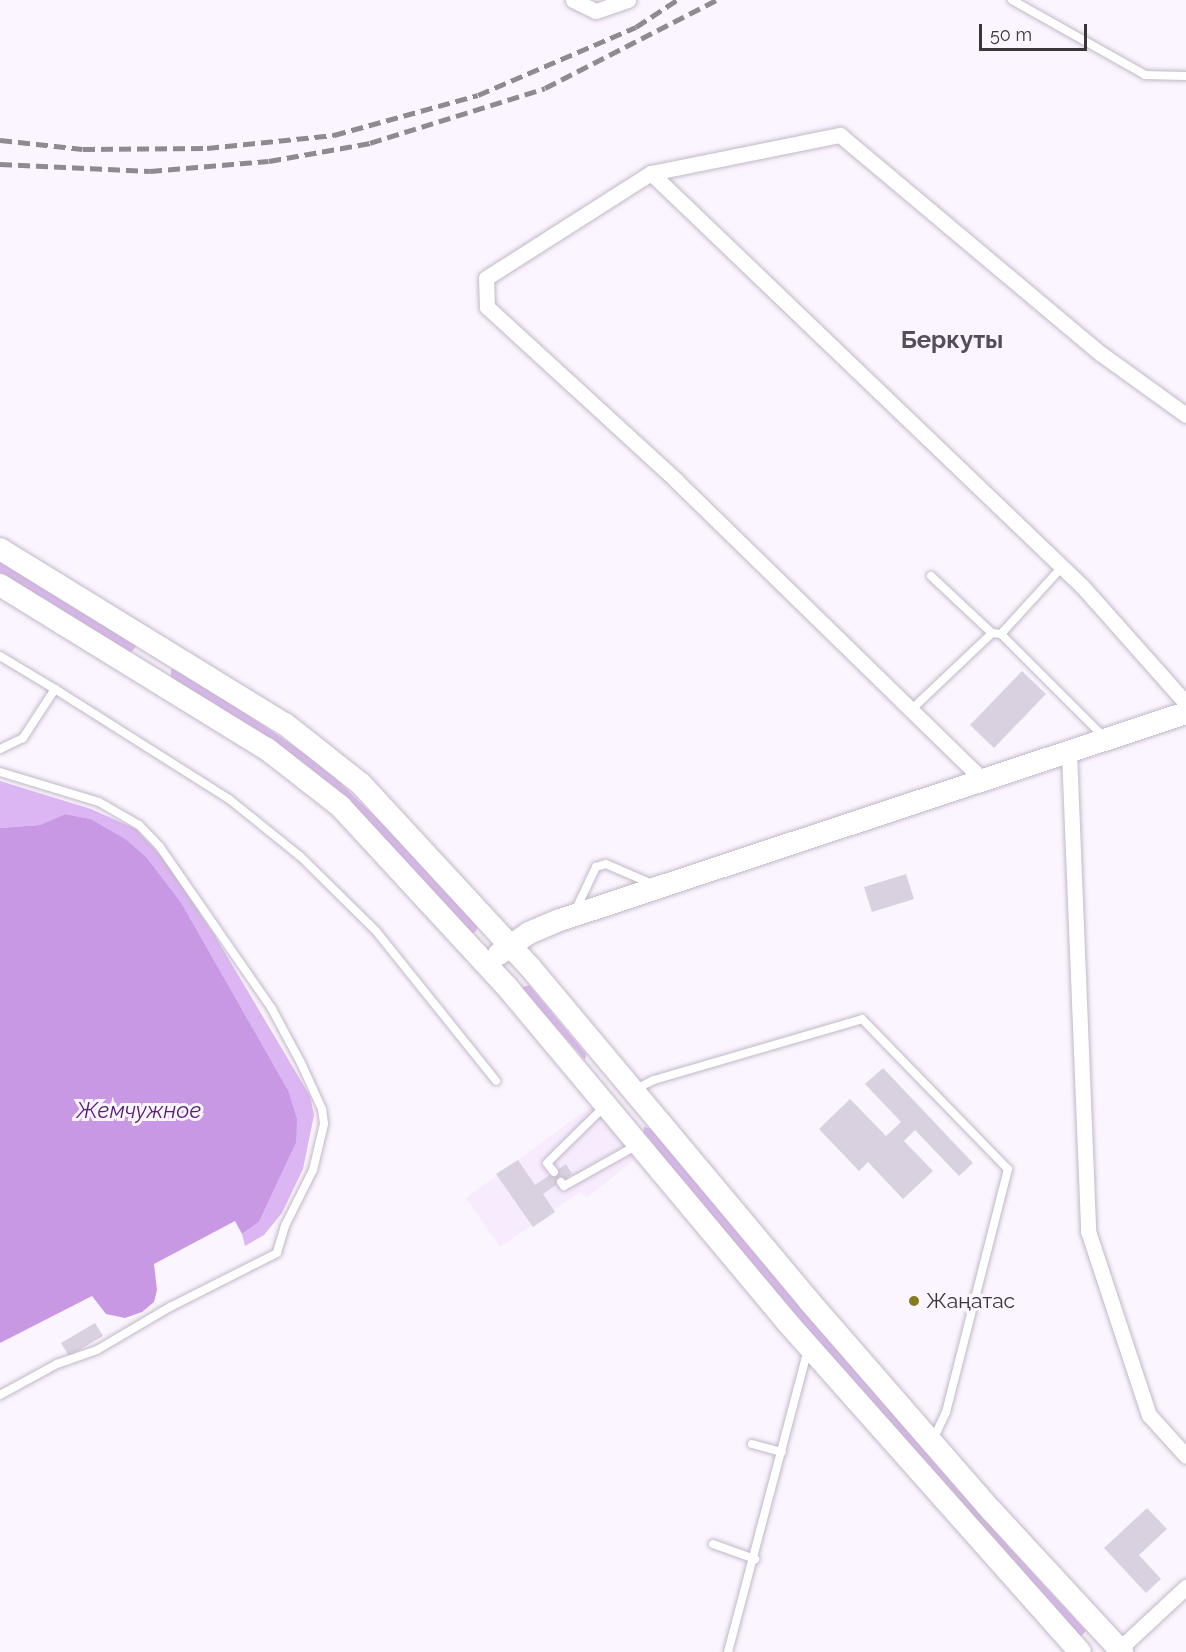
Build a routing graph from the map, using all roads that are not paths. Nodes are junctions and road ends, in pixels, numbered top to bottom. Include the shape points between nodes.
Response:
1 (573, 0) edge
2 (628, 0) edge
3 (1012, 0) edge
4 (1186, 76) edge
5 (651, 173) junction
6 (1186, 415) edge
7 (0, 549) edge
8 (1062, 567) junction
9 (931, 576) dead end
10 (0, 585) edge
11 (992, 633) junction
12 (1001, 634) junction
13 (160, 646) junction
14 (0, 656) edge
15 (144, 672) junction
16 (55, 689) junction
17 (1186, 703) edge
18 (912, 709) junction
19 (1186, 713) edge
20 (1107, 739) junction
21 (0, 749) edge
22 (1069, 752) junction
23 (0, 772) edge
24 (982, 780) junction
25 (658, 888) junction
26 (573, 916) junction
27 (511, 945) junction
28 (487, 965) junction
29 (496, 1081) dead end
30 (634, 1090) junction
31 (608, 1107) junction
32 (638, 1144) junction
33 (554, 1172) dead end
34 (561, 1182) dead end
35 (808, 1347) junction
36 (0, 1395) edge
37 (932, 1442) junction
38 (752, 1444) dead end
39 (782, 1452) junction
40 (1186, 1456) edge
41 (712, 1545) dead end
42 (755, 1559) junction
43 (1186, 1587) edge
44 (1119, 1651) edge
45 (728, 1652) edge
46 (1080, 1652) edge

1 - 2 street via 596,11
3 - 4 lane via 1145,75
5 - 6 street via 840,135 1100,353
5 - 8 street
5 - 18 street via 486,278 487,307 677,482
7 - 13 main road
8 - 12 lane
8 - 17 street
9 - 11 lane
10 - 15 main road
11 - 12 lane
11 - 18 lane
12 - 20 lane
13 - 15 main road
13 - 27 main road via 285,724 361,784
14 - 16 lane
15 - 28 main road via 267,749 340,806
16 - 21 lane via 23,738
16 - 29 lane via 229,799 300,856 376,931
18 - 24 street
19 - 20 main road
20 - 22 main road
22 - 24 main road
22 - 40 street via 1088,1231 1149,1415
23 - 36 lane via 99,802 139,825 160,847 272,1009 314,1091 324,1124 313,1170 285,1226 277,1253 170,1307 97,1350 57,1364
24 - 25 main road
25 - 26 main road
25 - 26 lane via 606,864 596,867
26 - 27 main road via 529,933
27 - 28 main road
27 - 30 main road
28 - 31 main road
30 - 31 main road
30 - 37 main road
30 - 37 lane via 654,1080 862,1019 1008,1169 946,1412
31 - 32 main road
31 - 33 lane via 547,1163
32 - 34 lane via 564,1186
32 - 35 main road
35 - 39 lane
35 - 46 main road
37 - 44 main road
38 - 39 lane
39 - 42 lane
41 - 42 lane
42 - 45 lane
43 - 44 street

